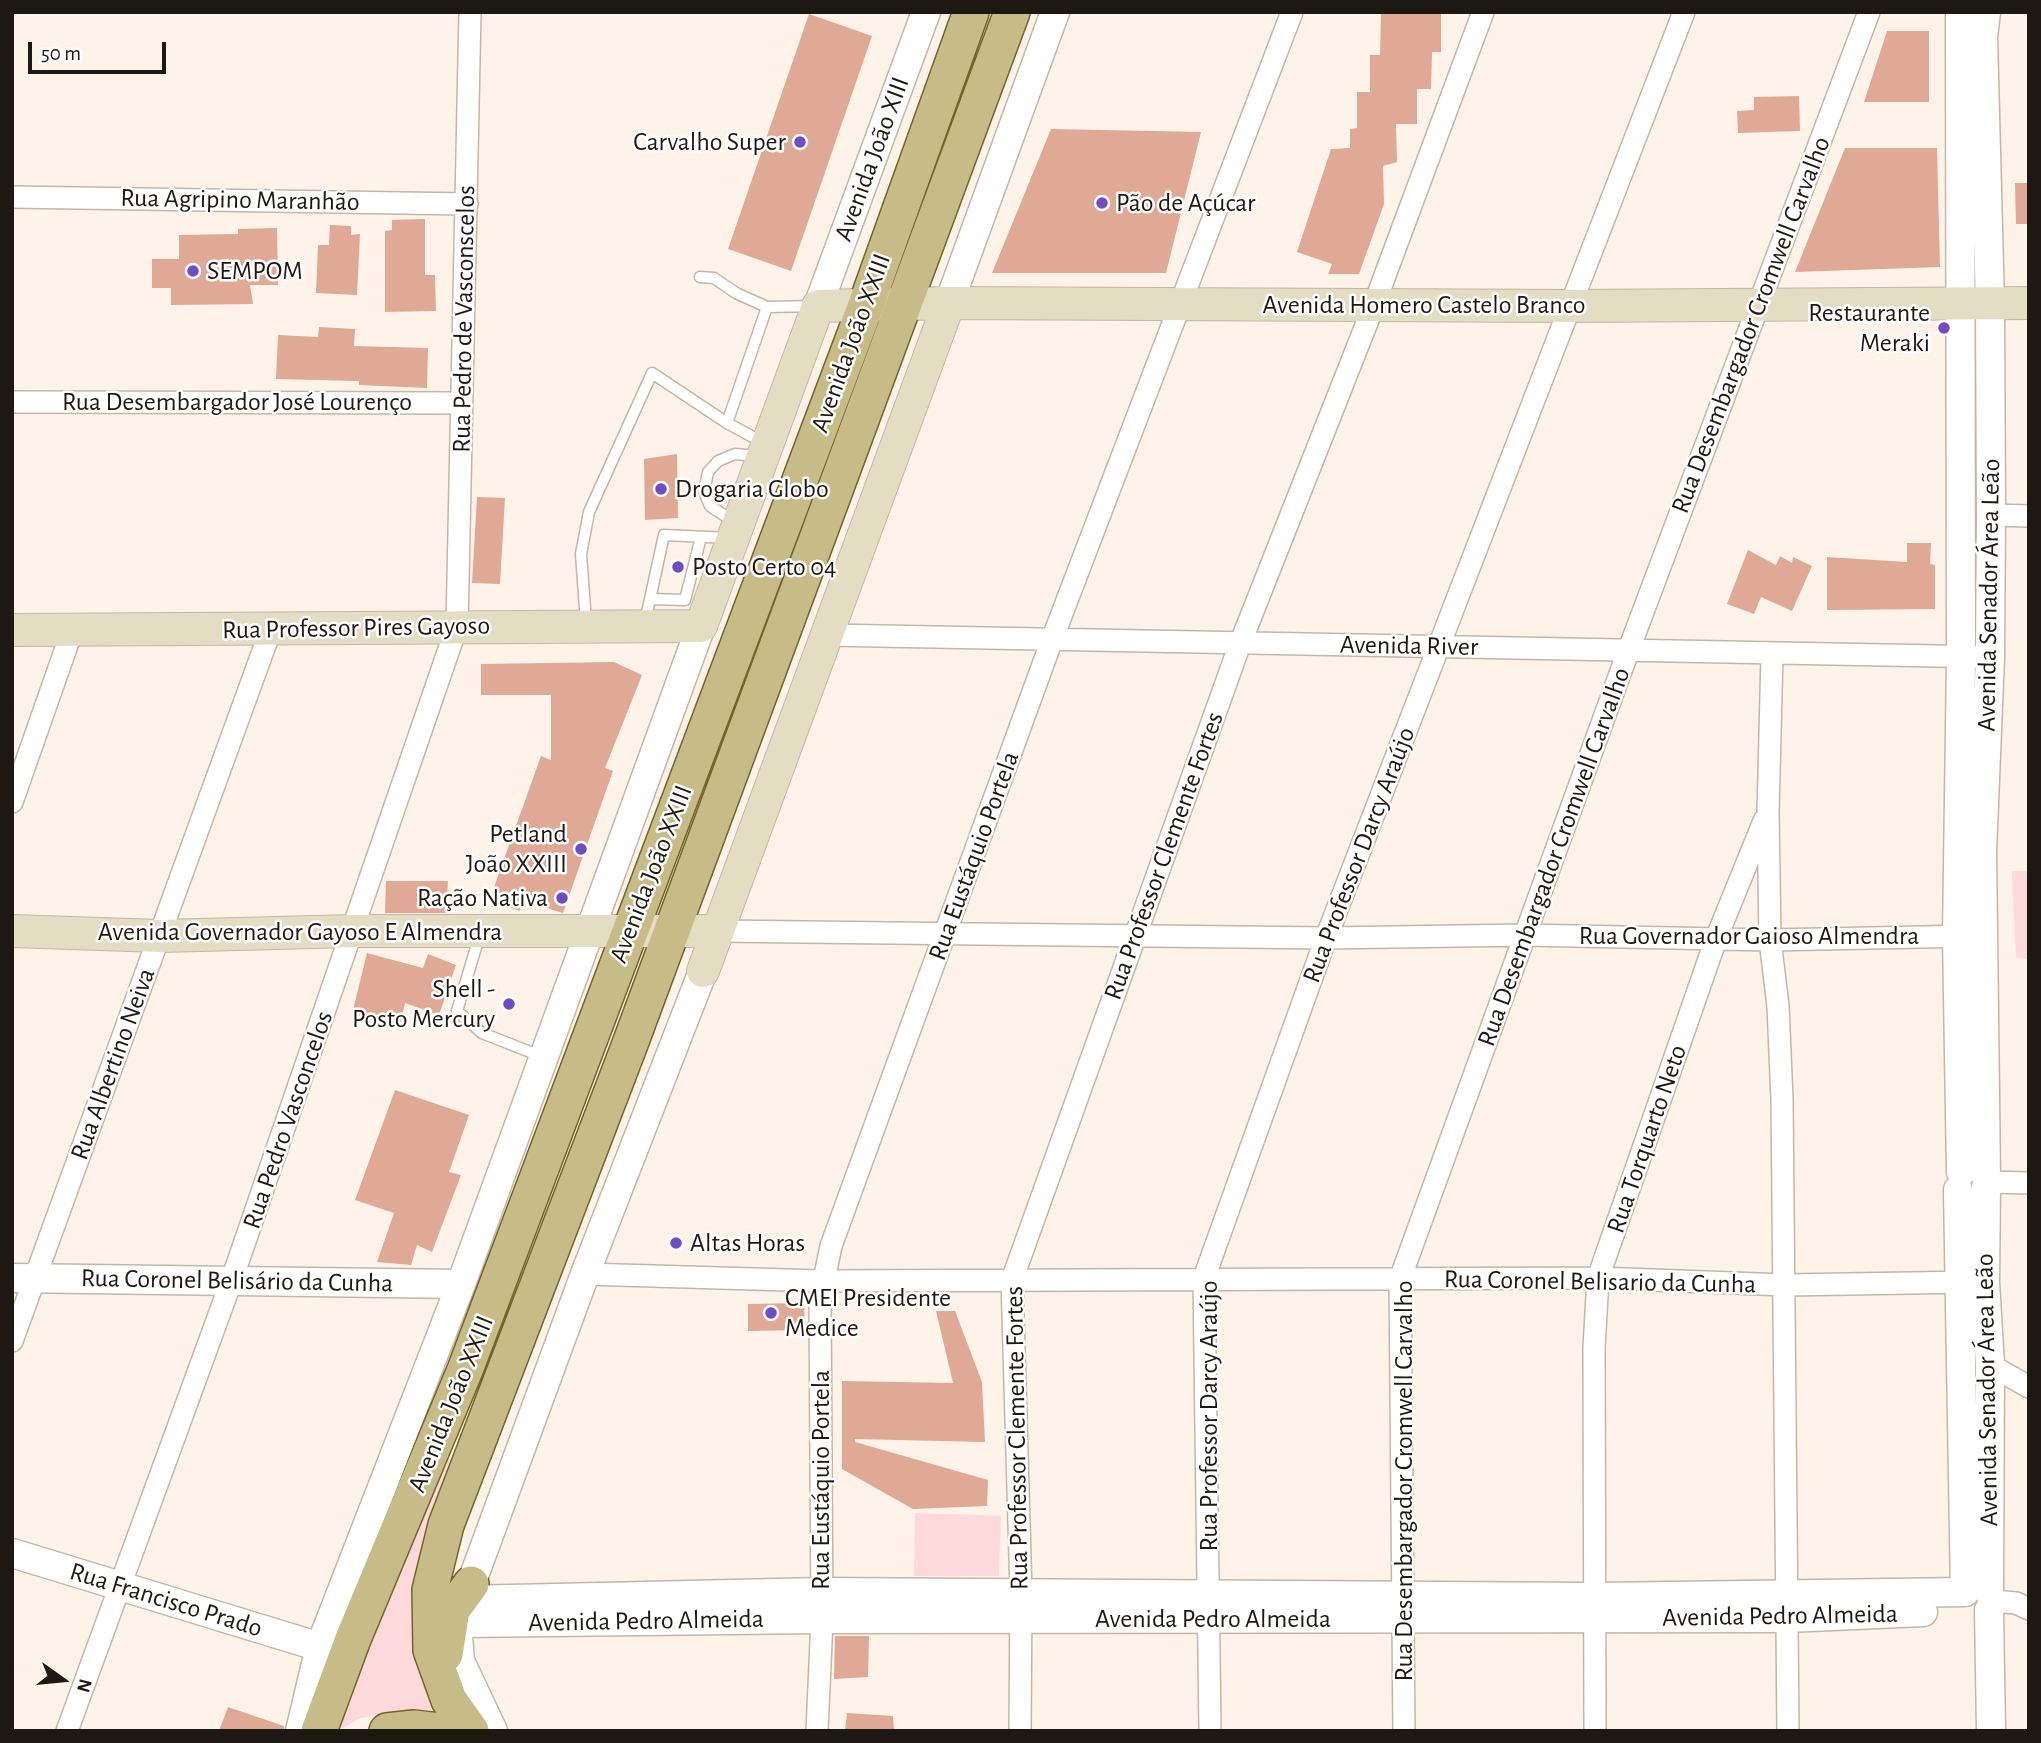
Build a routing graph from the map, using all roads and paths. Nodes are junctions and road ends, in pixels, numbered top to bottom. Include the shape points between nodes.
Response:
1 (470, 12) edge
2 (926, 12) edge
3 (971, 12) edge
4 (1012, 12) edge
5 (1055, 12) edge
6 (1292, 12) edge
7 (1483, 12) edge
8 (1684, 12) edge
9 (1869, 12) edge
10 (1960, 12) edge
11 (1986, 12) edge
12 (12, 197) edge
13 (467, 204) junction
14 (701, 277) dead end
15 (905, 303) junction
16 (949, 303) junction
17 (2029, 303) edge
18 (1180, 304) junction
19 (1975, 304) junction
20 (866, 305) junction
21 (1374, 305) junction
22 (1757, 305) junction
23 (818, 306) junction
24 (1569, 306) junction
25 (767, 307) junction
26 (12, 402) edge
27 (461, 403) junction
28 (727, 423) junction
29 (764, 450) junction
30 (1991, 515) junction
31 (2029, 516) edge
32 (735, 531) junction
33 (701, 537) junction
34 (647, 612) junction
35 (587, 625) junction
36 (457, 626) junction
37 (701, 626) junction
38 (271, 629) junction
39 (12, 630) edge
40 (72, 631) junction
41 (828, 635) junction
42 (1053, 638) junction
43 (1240, 645) junction
44 (1438, 647) junction
45 (1629, 649) junction
46 (1772, 654) junction
47 (1990, 657) junction
48 (1961, 658) junction
49 (12, 802) edge
50 (1768, 812) junction
51 (12, 931) edge
52 (354, 931) junction
53 (481, 931) junction
54 (630, 931) junction
55 (672, 931) junction
56 (587, 932) junction
57 (718, 932) junction
58 (945, 934) junction
59 (1135, 935) junction
60 (1525, 935) junction
61 (160, 936) junction
62 (1969, 936) junction
63 (1326, 939) junction
64 (1716, 939) junction
65 (1770, 940) junction
66 (703, 971) joint
67 (544, 1057) junction
68 (1976, 1182) junction
69 (2029, 1183) edge
70 (585, 1274) junction
71 (24, 1278) edge
72 (1204, 1278) junction
73 (1598, 1278) junction
74 (1400, 1279) junction
75 (1012, 1280) junction
76 (821, 1281) junction
77 (231, 1282) junction
78 (1973, 1282) junction
79 (461, 1284) junction
80 (1786, 1285) junction
81 (12, 1341) edge
82 (1990, 1365) junction
83 (2029, 1387) edge
84 (12, 1553) edge
85 (120, 1586) junction
86 (1211, 1592) junction
87 (1980, 1601) junction
88 (466, 1602) junction
89 (821, 1605) junction
90 (1021, 1605) junction
91 (1403, 1606) junction
92 (1786, 1607) junction
93 (1596, 1608) junction
94 (2029, 1609) edge
95 (1211, 1620) junction
96 (320, 1647) junction
97 (444, 1715) edge
98 (307, 1728) edge
99 (67, 1731) edge
100 (387, 1731) edge
101 (471, 1731) edge
102 (493, 1731) edge
103 (817, 1731) edge
104 (1020, 1731) edge
105 (1210, 1731) edge
106 (1404, 1731) edge
107 (1595, 1731) edge
108 (1788, 1731) edge
109 (1991, 1731) edge

1 - 13 street, Rua Pedro de Vasconscelos
2 - 23 street, Avenida João XIII
3 - 20 main road, Avenida João XXIII
4 - 15 main road, Avenida João XXIII
5 - 16 street
6 - 18 street, Rua Eustáquio Portela
7 - 21 street, Rua Professor Clemente Fortes
8 - 24 street, Rua Professor Darcy Araújo
9 - 22 street, Rua Desembargador Cromwell Carvalho
10 - 19 street, Avenida Senador Área Leão
11 - 19 street, Avenida Senador Área Leão
12 - 13 street, Rua Agripino Maranhão
13 - 27 street, Rua Pedro de Vasconscelos
14 - 25 lane via 714,278
15 - 16 main road, Avenida Homero Castelo Branco
15 - 20 main road, Avenida Homero Castelo Branco
15 - 55 main road, Avenida João XXIII
16 - 18 main road, Avenida Homero Castelo Branco
16 - 41 main road
17 - 19 main road, Avenida Homero Castelo Branco
18 - 21 main road, Avenida Homero Castelo Branco
18 - 42 street, Rua Eustáquio Portela
19 - 22 main road, Avenida Homero Castelo Branco
19 - 30 street, Avenida Senador Área Leão
19 - 48 street, Avenida Senador Área Leão
20 - 23 main road, Avenida Homero Castelo Branco
20 - 54 main road, Avenida João XXIII
21 - 24 main road, Avenida Homero Castelo Branco
21 - 43 street, Rua Professor Clemente Fortes
22 - 24 main road, Avenida Homero Castelo Branco
22 - 45 street, Rua Desembargador Cromwell Carvalho
23 - 25 lane
23 - 29 main road, Avenida João XXIII
24 - 44 street, Rua Professor Darcy Araújo
25 - 28 lane
26 - 27 street, Rua Desembargador José Lourenço
27 - 36 street, Rua Pedro de Vasconscelos
28 - 29 lane
28 - 35 lane via 652,373 589,512 581,554
29 - 32 main road, Avenida João XXIII
29 - 32 lane via 735,454 718,461 708,472 704,492 710,506
30 - 31 street
30 - 47 street, Avenida Senador Área Leão
32 - 33 lane
32 - 37 main road, Avenida João XXIII
33 - 34 lane via 685,600
33 - 34 lane via 664,535
34 - 35 main road, Rua Professor Pires Gayoso
34 - 37 main road, Rua Professor Pires Gayoso
35 - 36 main road, Rua Professor Pires Gayoso
36 - 38 main road, Rua Professor Pires Gayoso
36 - 52 street, Rua Pedro Vasconcelos
37 - 56 street, Avenida João XXIII
38 - 40 main road, Rua Professor Pires Gayoso
38 - 61 street, Rua Albertino Neiva
39 - 40 main road, Rua Professor Pires Gayoso
40 - 49 street
41 - 42 street, Avenida River
41 - 57 main road
42 - 43 street, Avenida River
42 - 58 street, Rua Eustáquio Portela
43 - 44 street, Avenida River
43 - 59 street, Rua Professor Clemente Fortes
44 - 45 street, Avenida River
44 - 63 street, Rua Professor Darcy Araújo
45 - 46 street, Avenida River
45 - 60 street, Rua Desembargador Cromwell Carvalho
46 - 48 street, Avenida River
46 - 50 street
47 - 48 street, Avenida River
47 - 62 street, Avenida Senador Área Leão
48 - 62 street, Avenida Senador Área Leão
50 - 64 street, Rua Torquarto Neto
50 - 65 street
51 - 61 main road, Avenida Governador Gayoso E Almendra
52 - 53 main road, Avenida Governador Gayoso E Almendra
52 - 61 main road, Avenida Governador Gayoso E Almendra
52 - 77 street, Rua Pedro Vasconcelos
53 - 56 main road, Avenida Governador Gayoso E Almendra
53 - 67 lane via 457,1011 482,1034
54 - 55 main road, Avenida Governador Gayoso E Almendra
54 - 56 main road, Avenida Governador Gayoso E Almendra
54 - 98 main road, Avenida João XXIII via 466,1370 393,1546 373,1570
55 - 57 main road, Avenida Governador Gayoso E Almendra
55 - 97 main road, Avenida João XXIII via 446,1525 430,1591 431,1650
56 - 67 street, Avenida João XXIII
57 - 58 street, Rua Governador Gaioso Almendra
57 - 66 main road
58 - 59 street, Rua Governador Gaioso Almendra
58 - 76 street, Rua Eustáquio Portela
59 - 63 street, Rua Governador Gaioso Almendra
59 - 75 street, Rua Professor Clemente Fortes
60 - 63 street, Rua Governador Gaioso Almendra
60 - 64 street, Rua Governador Gaioso Almendra
60 - 74 street, Rua Desembargador Cromwell Carvalho
61 - 71 street, Rua Albertino Neiva
62 - 65 street, Rua Governador Gaioso Almendra
62 - 68 street, Avenida Senador Área Leão
63 - 72 street, Rua Professor Darcy Araújo
64 - 65 street, Rua Governador Gaioso Almendra
64 - 73 street, Rua Torquarto Neto
65 - 80 street via 1779,1019
66 - 70 street
67 - 79 street, Avenida João XXIII
68 - 69 street
68 - 78 street, Avenida Senador Área Leão
70 - 76 street, Rua Coronel Belisario da Cunha
70 - 88 street
71 - 77 street, Rua Coronel Belisário da Cunha
71 - 81 street, Rua Albertino Neiva
72 - 74 street, Rua Coronel Belisario da Cunha
72 - 75 street, Rua Coronel Belisario da Cunha
72 - 86 street, Rua Professor Darcy Araújo
73 - 74 street, Rua Coronel Belisario da Cunha
73 - 80 street, Rua Coronel Belisario da Cunha
73 - 93 street, Rua Torquarto Neto via 1594,1348
74 - 91 street, Rua Desembargador Cromwell Carvalho
75 - 76 street, Rua Coronel Belisario da Cunha
75 - 90 street, Rua Professor Clemente Fortes
76 - 89 street, Rua Eustáquio Portela
77 - 79 street, Rua Coronel Belisário da Cunha
77 - 85 street, Rua Pedro Vasconcelos
78 - 80 street, Rua Coronel Belisario da Cunha
78 - 82 street, Avenida Senador Área Leão
78 - 87 street, Avenida Senador Área Leão
79 - 96 street, Avenida João XXIII
80 - 92 street
82 - 83 street
82 - 87 street, Avenida Senador Área Leão
84 - 85 street, Rua Francisco Prado
85 - 96 street, Rua Francisco Prado
85 - 99 street, Rua Pedro Vasconcelos
86 - 90 street, Avenida Pedro Almeida
86 - 91 street, Avenida Pedro Almeida
86 - 95 street, Rua Professor Darcy Araújo
87 - 92 street, Avenida Pedro Almeida
87 - 94 street, Avenida Pedro Almeida via 2016,1603
87 - 109 street, Avenida Senador Área Leão
88 - 89 street, Avenida Pedro Almeida
88 - 97 main road via 452,1610 446,1635
88 - 102 street via 460,1661
89 - 90 street, Avenida Pedro Almeida
89 - 103 street, Rua Eustáquio Portela
90 - 95 street, Avenida Pedro Almeida
90 - 104 street, Rua Professor Clemente Fortes
91 - 93 street, Avenida Pedro Almeida
91 - 95 street, Avenida Pedro Almeida
91 - 106 street, Rua Desembargador Cromwell Carvalho
92 - 93 street, Avenida Pedro Almeida
92 - 108 street
93 - 107 street, Rua Torquarto Neto
95 - 105 street, Rua Professor Darcy Araújo
96 - 98 street, Avenida João XXIII
97 - 100 main road via 414,1728
97 - 101 main road, Avenida João XXIII

